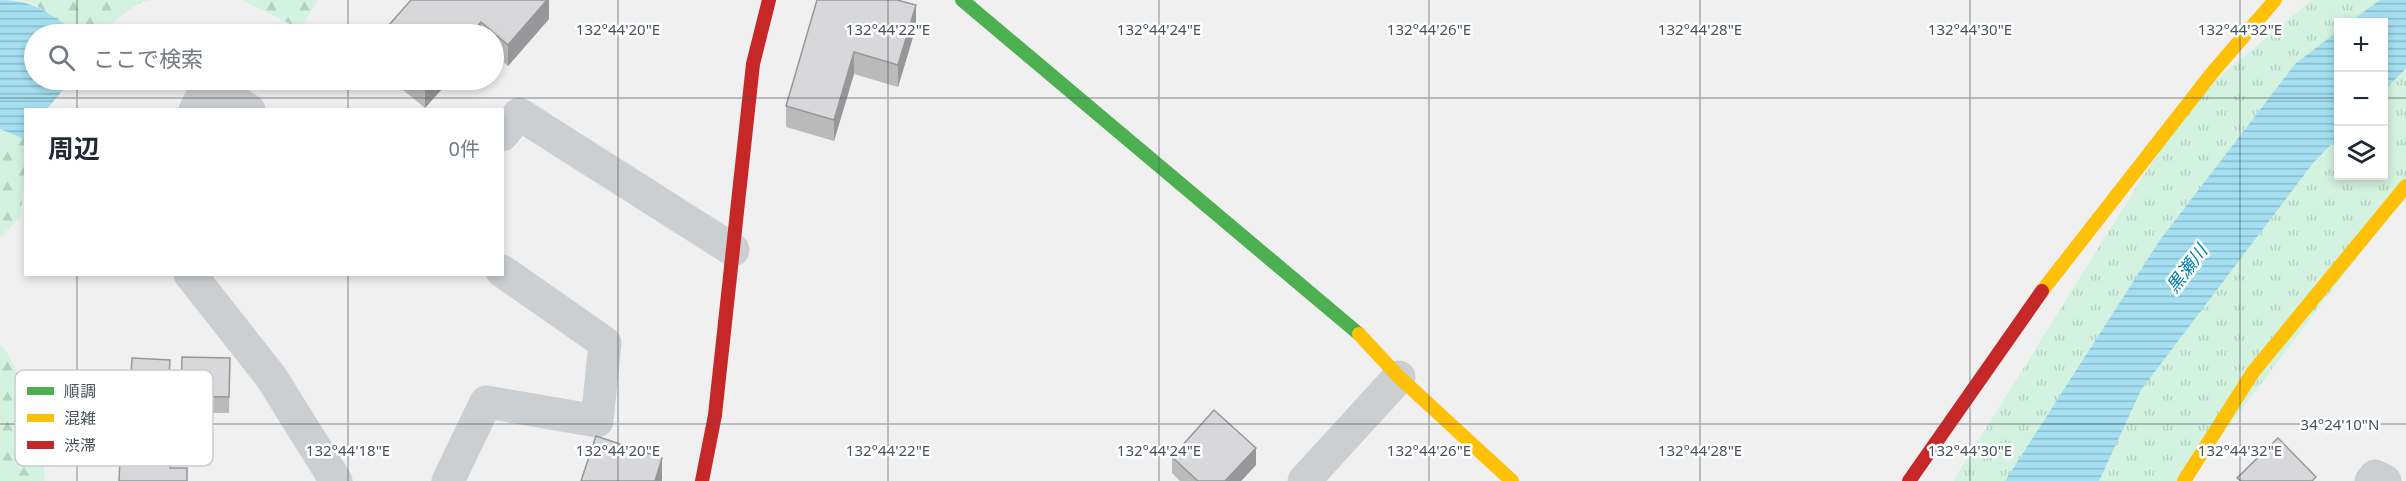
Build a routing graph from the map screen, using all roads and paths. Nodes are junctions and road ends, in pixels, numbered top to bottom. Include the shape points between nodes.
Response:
1 (769, 0) edge
2 (962, 0) edge
3 (2275, 0) edge
4 (205, 90) edge
5 (216, 90) edge
6 (196, 108) edge
7 (246, 108) edge
8 (504, 133) edge
9 (2406, 186) edge
10 (733, 250) junction
11 (504, 272) edge
12 (192, 276) edge
13 (1399, 377) junction
14 (336, 481) edge
15 (448, 481) edge
16 (702, 481) edge
17 (1304, 481) edge
18 (1512, 481) edge
19 (1909, 481) edge
20 (2184, 481) edge
21 (2371, 481) edge
22 (2385, 481) edge

1 - 10 street via 753,64
2 - 13 street via 1355,329
3 - 19 street via 2212,73 2050,279
4 - 6 street
5 - 7 street
8 - 10 street via 519,114
9 - 20 street via 2253,372
10 - 16 street via 715,416
11 - 15 street via 605,343 597,421 486,402
12 - 14 street via 271,377
13 - 17 street
13 - 18 street
21 - 22 street via 2375,476

